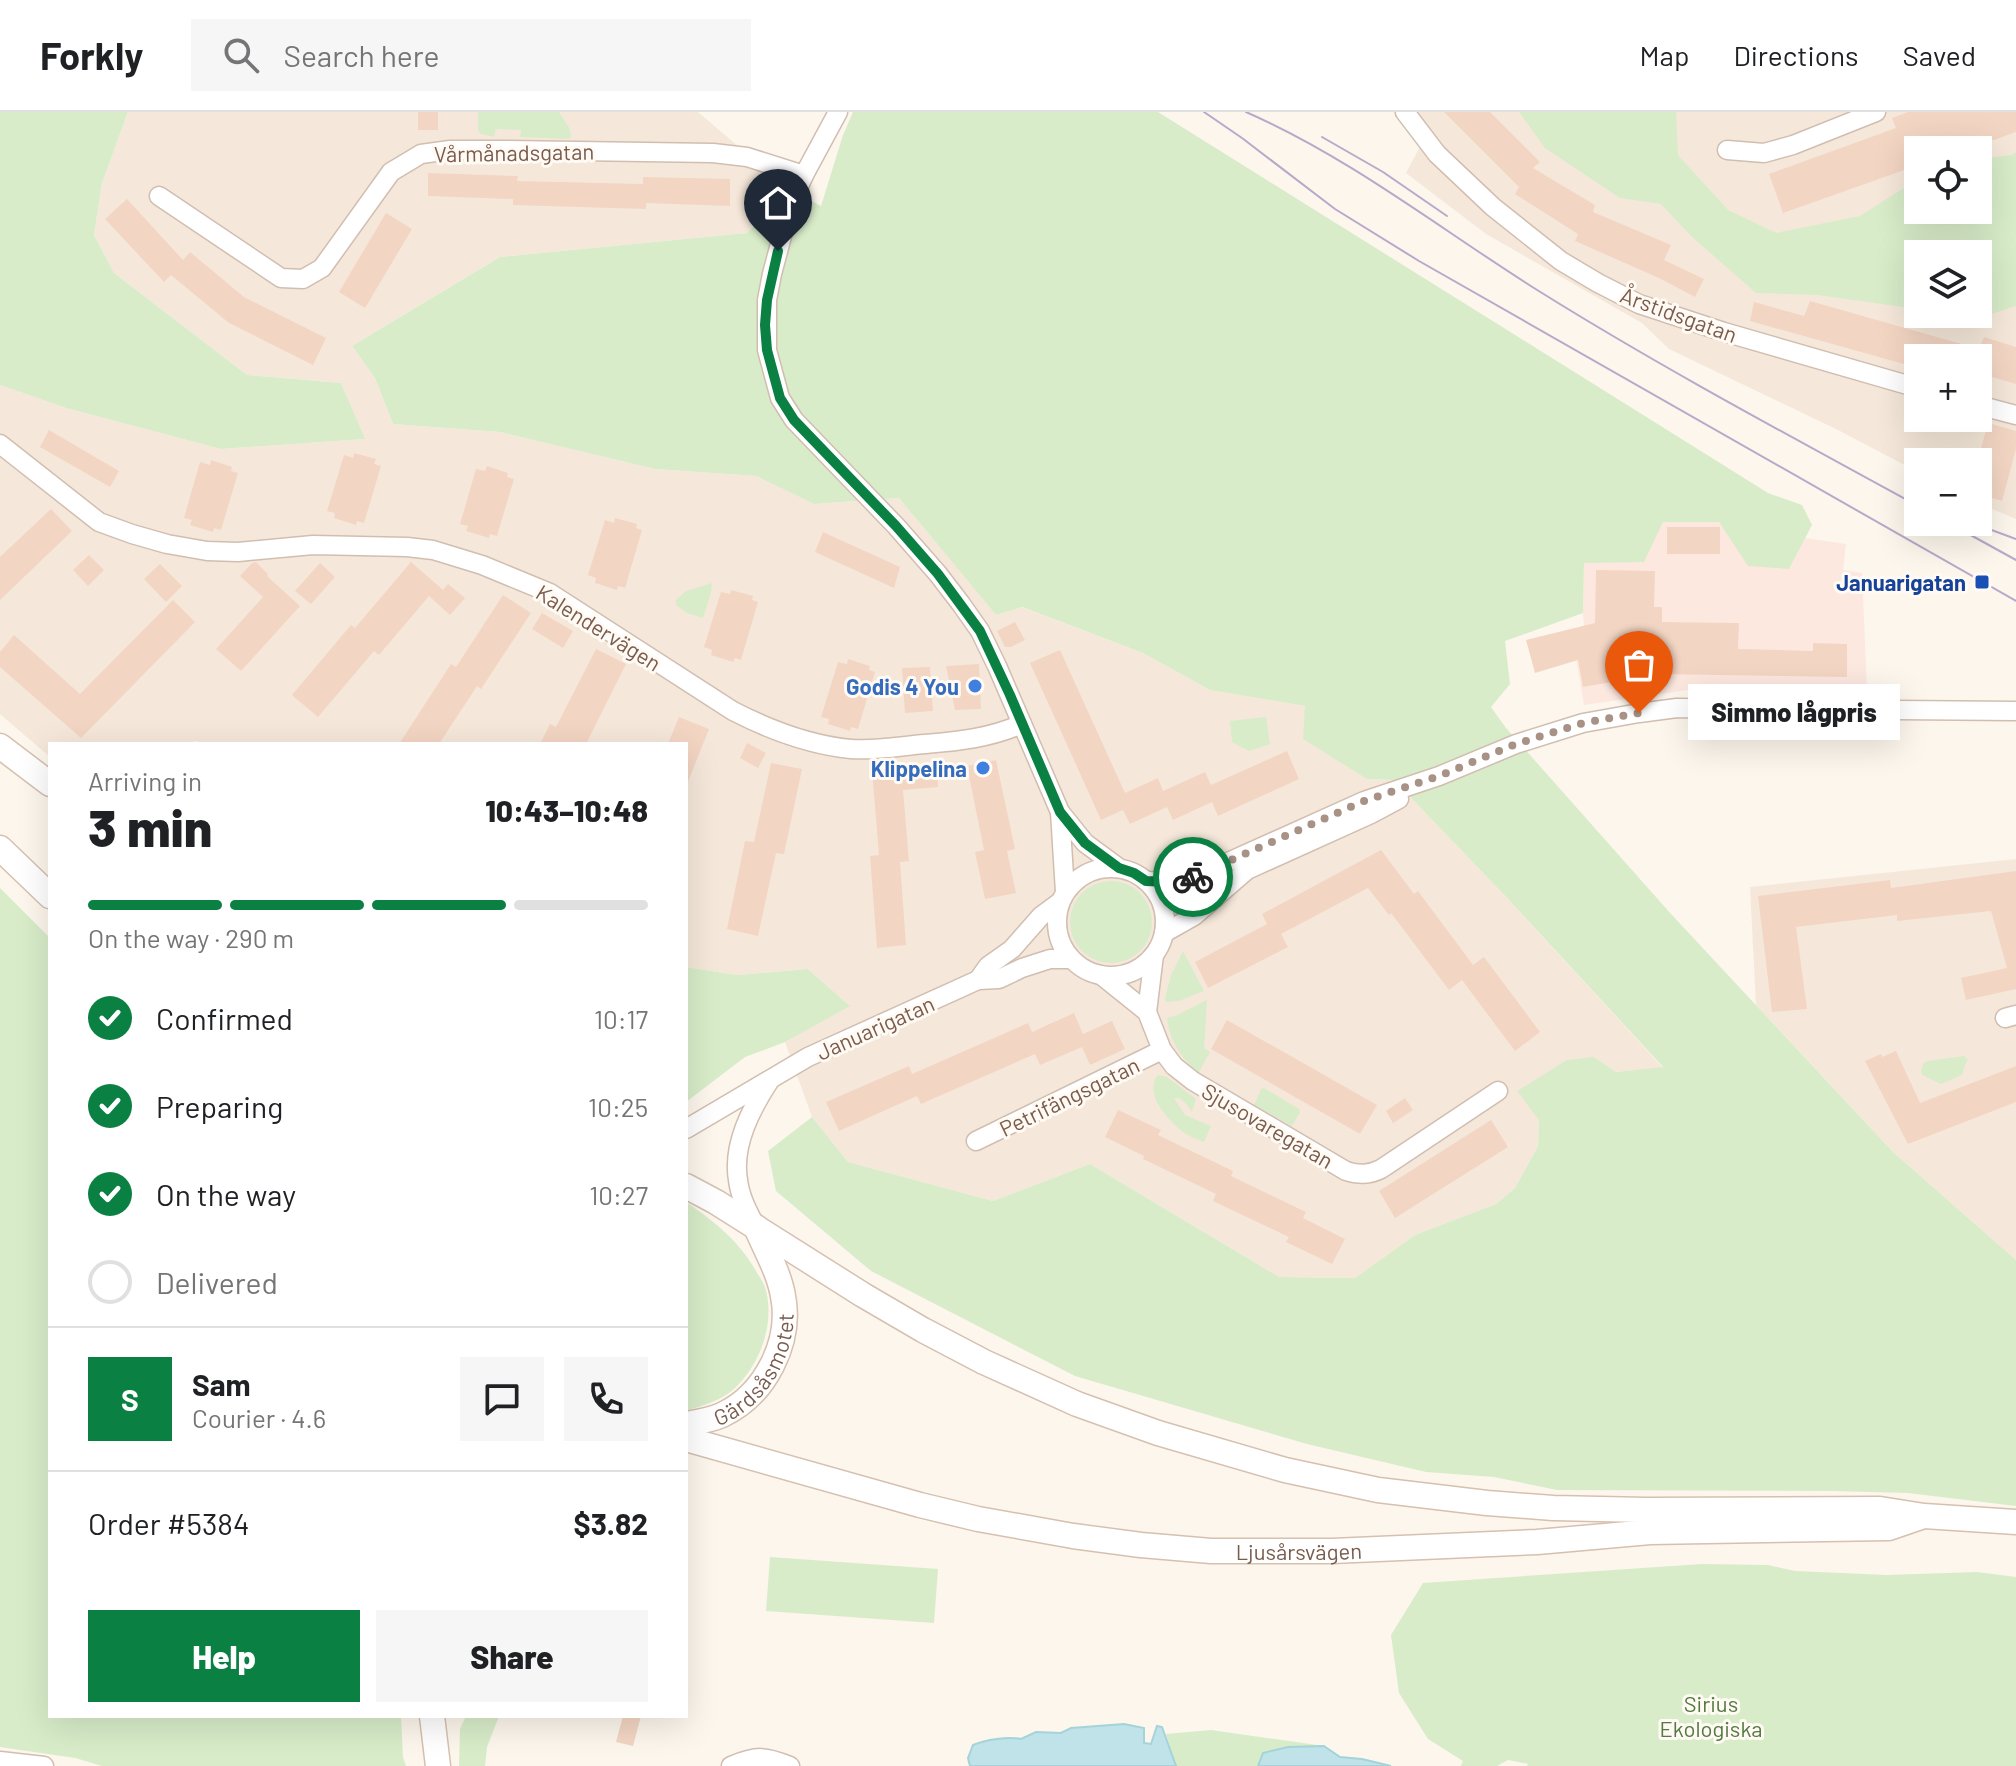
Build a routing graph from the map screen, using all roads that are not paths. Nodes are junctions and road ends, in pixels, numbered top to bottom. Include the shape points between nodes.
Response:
1 (838, 112) edge
2 (1405, 112) edge
3 (1876, 112) edge
4 (1727, 150) dead end
5 (804, 175) junction
6 (159, 196) dead end
7 (1904, 384) edge
8 (1992, 409) edge
9 (2016, 415) edge
10 (0, 444) edge
11 (2016, 711) edge
12 (1022, 724) junction
13 (0, 746) edge
14 (1439, 776) junction
15 (48, 782) edge
16 (1060, 812) junction
17 (0, 848) edge
18 (1119, 868) junction
19 (1146, 881) junction
20 (48, 894) edge
21 (1063, 897) junction
22 (1164, 933) junction
23 (1154, 955) junction
24 (1071, 959) junction
25 (1101, 975) junction
26 (978, 980) junction
27 (1147, 1012) junction
28 (1162, 1050) junction
29 (773, 1076) junction
30 (1498, 1091) dead end
31 (688, 1128) edge
32 (976, 1141) dead end
33 (688, 1187) edge
34 (756, 1227) junction
35 (688, 1424) edge
36 (688, 1440) edge
37 (1924, 1516) junction
38 (2016, 1522) edge
39 (432, 1718) edge
40 (0, 1761) edge
41 (44, 1766) edge
42 (438, 1766) edge
43 (731, 1766) edge
44 (790, 1766) edge

1 - 5 street
2 - 7 street, Årstidsgatan via 1437,154 1493,207 1598,283 1639,304
3 - 4 street via 1764,153
5 - 6 street, Vårmånadsgatan via 747,157 713,153 421,154 391,172 322,268 303,279 281,278
5 - 12 street via 790,206 767,300 767,350 780,398 794,420 896,526 980,631
8 - 9 street
10 - 12 street, Kalendervägen via 99,522 167,544 238,552 313,545 407,547 482,565 550,593 763,727 818,744 854,749 973,740
11 - 14 street via 1677,708 1583,723
12 - 16 street
13 - 15 main road
14 - 19 street via 1364,801 1186,881
14 - 22 street via 1371,814 1247,870 1194,916
16 - 18 street via 1085,843
16 - 21 street
17 - 20 main road
18 - 19 street
18 - 21 street via 1089,872
19 - 22 street via 1162,905
21 - 24 street via 1058,932
21 - 26 street, Januarigatan
22 - 23 street
23 - 25 street via 1130,972
23 - 27 street, Sjusovaregatan
24 - 25 street
24 - 26 street, Januarigatan via 1050,959 999,979
25 - 27 street, Sjusovaregatan
26 - 29 street, Januarigatan
27 - 28 street, Sjusovaregatan
28 - 30 street, Sjusovaregatan via 1193,1081 1357,1174 1381,1169
28 - 32 street, Petrifängsgatan
29 - 31 street, Januarigatan
29 - 34 street via 750,1115 737,1162 742,1199
33 - 34 main road
34 - 35 main road, Gärdsåsmotet via 783,1295 780,1345 767,1374 737,1406 721,1416
34 - 37 main road, Ljusårsvägen via 984,1362 1077,1404 1285,1470 1378,1490 1527,1506 1880,1509
36 - 37 main road, Ljusårsvägen via 978,1519 1211,1551 1332,1551 1650,1532 1889,1528
37 - 38 main road, Ljusårsvägen
39 - 42 main road
40 - 41 street
43 - 44 street via 757,1757

